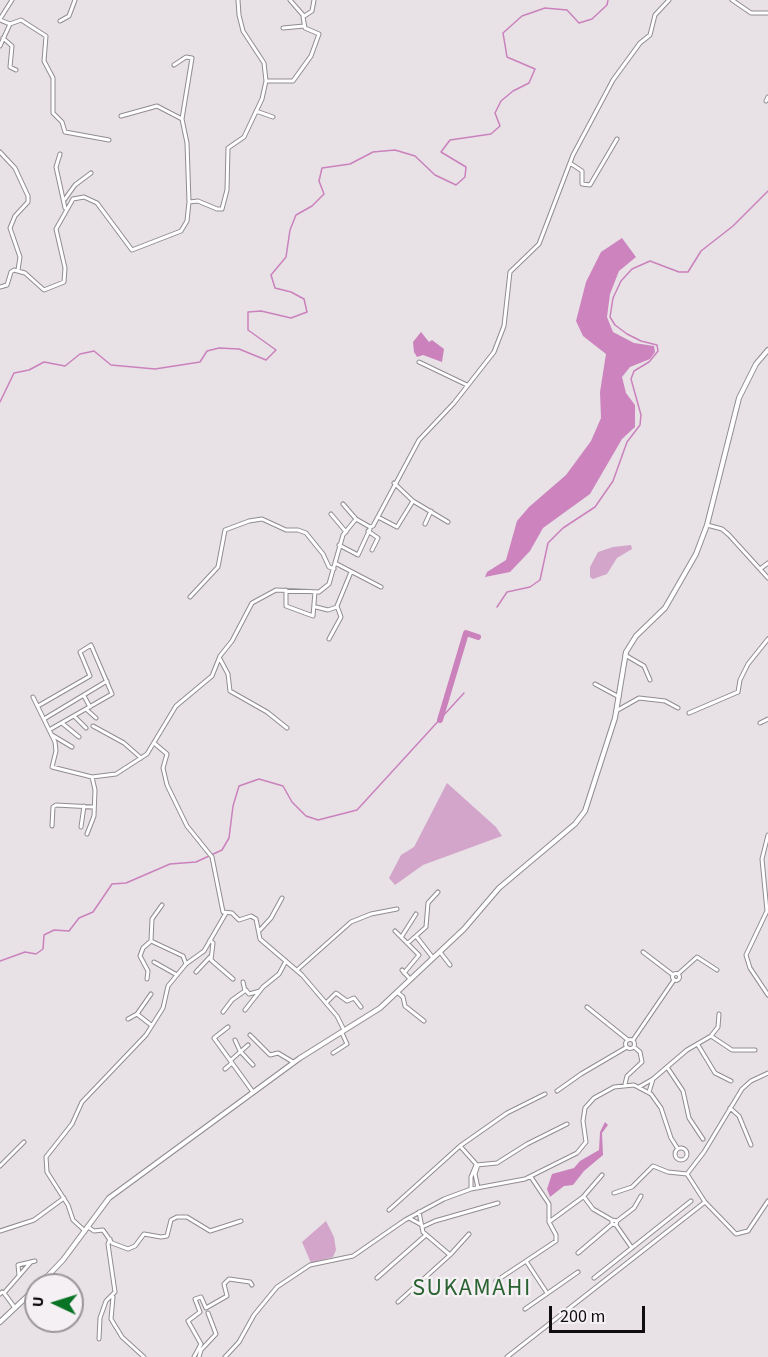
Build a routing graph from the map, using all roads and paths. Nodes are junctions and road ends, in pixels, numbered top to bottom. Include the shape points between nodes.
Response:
1 (12, 0) edge
2 (75, 0) edge
3 (238, 0) edge
4 (290, 0) edge
5 (314, 0) edge
6 (669, 0) edge
7 (732, 0) edge
8 (768, 13) edge
9 (303, 15) junction
10 (0, 19) edge
11 (60, 21) dead end
12 (10, 24) junction
13 (304, 26) junction
14 (283, 28) dead end
15 (3, 38) junction
16 (0, 46) edge
17 (174, 65) dead end
18 (16, 70) dead end
19 (266, 81) junction
20 (256, 111) junction
21 (121, 116) dead end
22 (273, 117) dead end
23 (182, 119) junction
24 (109, 140) dead end
25 (617, 140) dead end
26 (0, 152) edge
27 (60, 154) dead end
28 (570, 163) junction
29 (91, 172) dead end
30 (65, 199) junction
31 (189, 202) junction
32 (65, 210) junction
33 (18, 270) junction
34 (0, 287) edge
35 (768, 350) edge
36 (419, 362) dead end
37 (467, 386) junction
38 (394, 483) junction
39 (413, 501) junction
40 (344, 504) dead end
41 (431, 511) junction
42 (331, 514) dead end
43 (378, 517) junction
44 (356, 519) junction
45 (447, 522) dead end
46 (425, 524) dead end
47 (707, 525) junction
48 (372, 527) junction
49 (368, 531) junction
50 (346, 532) junction
51 (339, 545) junction
52 (372, 550) dead end
53 (334, 563) junction
54 (768, 563) edge
55 (334, 569) junction
56 (760, 569) junction
57 (351, 572) junction
58 (768, 578) edge
59 (381, 587) dead end
60 (285, 590) junction
61 (315, 592) junction
62 (190, 597) dead end
63 (315, 607) junction
64 (337, 607) junction
65 (329, 639) dead end
66 (768, 639) edge
67 (625, 655) junction
68 (220, 657) junction
69 (650, 680) dead end
70 (107, 681) junction
71 (595, 684) dead end
72 (84, 696) junction
73 (33, 697) dead end
74 (619, 697) junction
75 (38, 706) junction
76 (88, 708) junction
77 (678, 708) dead end
78 (616, 711) junction
79 (689, 713) dead end
80 (74, 716) junction
81 (96, 718) dead end
82 (44, 719) junction
83 (768, 719) edge
84 (62, 723) junction
85 (760, 723) dead end
86 (93, 726) dead end
87 (86, 728) dead end
88 (286, 728) dead end
89 (49, 730) junction
90 (52, 735) junction
91 (79, 737) dead end
92 (154, 743) junction
93 (72, 747) dead end
94 (141, 758) junction
95 (92, 777) junction
96 (84, 806) junction
97 (93, 807) junction
98 (52, 826) dead end
99 (81, 827) dead end
100 (87, 834) dead end
101 (768, 835) edge
102 (438, 892) dead end
103 (282, 898) dead end
104 (162, 905) dead end
105 (397, 909) dead end
106 (226, 913) junction
107 (416, 914) dead end
108 (260, 930) junction
109 (395, 931) dead end
110 (402, 936) junction
111 (416, 936) junction
112 (210, 940) junction
113 (151, 941) junction
114 (408, 943) junction
115 (440, 952) junction
116 (644, 952) dead end
117 (210, 957) junction
118 (433, 958) junction
119 (286, 961) junction
120 (154, 962) dead end
121 (186, 964) junction
122 (450, 965) dead end
123 (297, 970) junction
124 (717, 970) dead end
125 (196, 972) dead end
126 (177, 975) junction
127 (674, 978) junction
128 (147, 979) dead end
129 (233, 979) dead end
130 (410, 979) junction
131 (243, 982) dead end
132 (245, 991) junction
133 (260, 991) junction
134 (397, 992) junction
135 (151, 994) dead end
136 (768, 995) edge
137 (326, 1003) junction
138 (361, 1007) dead end
139 (587, 1008) dead end
140 (245, 1010) dead end
141 (223, 1012) dead end
142 (137, 1014) junction
143 (718, 1014) dead end
144 (128, 1019) dead end
145 (424, 1021) dead end
146 (152, 1025) junction
147 (228, 1027) dead end
148 (343, 1032) junction
149 (250, 1035) dead end
150 (711, 1036) junction
151 (235, 1040) dead end
152 (627, 1040) junction
153 (633, 1040) junction
154 (248, 1045) dead end
155 (698, 1045) junction
156 (627, 1047) junction
157 (634, 1047) junction
158 (755, 1050) dead end
159 (240, 1051) junction
160 (333, 1053) dead end
161 (231, 1061) junction
162 (294, 1063) junction
163 (253, 1065) dead end
164 (667, 1067) junction
165 (225, 1068) dead end
166 (768, 1073) edge
167 (653, 1079) junction
168 (731, 1082) dead end
169 (625, 1084) junction
170 (639, 1087) junction
171 (557, 1091) dead end
172 (253, 1092) junction
173 (649, 1092) junction
174 (545, 1094) dead end
175 (730, 1108) junction
176 (567, 1124) dead end
177 (703, 1139) dead end
178 (24, 1143) dead end
179 (751, 1145) dead end
180 (460, 1146) junction
181 (678, 1149) junction
182 (687, 1155) junction
183 (684, 1160) junction
184 (694, 1162) junction
185 (477, 1165) junction
186 (0, 1166) edge
187 (690, 1167) junction
188 (687, 1174) junction
189 (602, 1175) dead end
190 (531, 1177) junction
191 (478, 1188) junction
192 (471, 1189) junction
193 (614, 1193) dead end
194 (641, 1196) dead end
195 (583, 1197) junction
196 (64, 1198) junction
197 (768, 1200) edge
198 (691, 1202) dead end
199 (705, 1202) junction
200 (498, 1203) dead end
201 (389, 1210) dead end
202 (419, 1212) junction
203 (409, 1218) junction
204 (241, 1221) dead end
205 (549, 1222) junction
206 (614, 1223) junction
207 (421, 1226) junction
208 (87, 1229) junction
209 (0, 1232) edge
210 (469, 1233) dead end
211 (426, 1235) junction
212 (110, 1239) junction
213 (632, 1248) junction
214 (578, 1253) dead end
215 (450, 1255) junction
216 (526, 1261) junction
217 (578, 1272) dead end
218 (50, 1273) edge
219 (19, 1275) junction
220 (377, 1278) dead end
221 (594, 1278) dead end
222 (496, 1281) dead end
223 (252, 1285) dead end
224 (1, 1292) edge
225 (547, 1293) junction
226 (113, 1297) junction
227 (24, 1300) edge
228 (398, 1302) dead end
229 (15, 1308) junction
230 (525, 1309) dead end
231 (208, 1313) dead end
232 (0, 1323) edge
233 (99, 1339) dead end
234 (144, 1357) edge
235 (194, 1357) edge
236 (199, 1357) edge
237 (225, 1357) edge
238 (507, 1357) edge

1 - 10 street
2 - 11 street via 69,16
3 - 19 street via 243,31 264,63
4 - 9 street
5 - 9 street via 312,11
6 - 28 street via 655,15 650,35 613,80
7 - 8 street via 750,12
9 - 13 street
10 - 12 street
12 - 15 street
12 - 24 street via 21,20 46,36 44,61 53,78 53,113 65,132
13 - 14 street
13 - 19 street via 317,31 319,36 302,71 291,82
15 - 16 street
15 - 18 street via 12,45 10,67
17 - 23 street via 186,57 192,58
19 - 20 street
20 - 22 street
20 - 31 street via 244,137 228,148 227,190 222,209
21 - 23 street via 157,106
23 - 31 street via 187,139
25 - 28 street via 590,185 582,184 582,171
26 - 33 street via 15,168 28,196 10,228 20,257
27 - 30 street via 56,167
28 - 37 street via 539,244 508,276 500,341
29 - 30 street
30 - 32 street
31 - 32 street via 187,221 181,231 133,250 93,201 84,197 73,199
32 - 33 street via 55,232 65,268 64,282 44,290
33 - 34 street via 12,271 8,284
35 - 47 street via 756,364 739,398
36 - 37 street
37 - 38 street via 421,437
38 - 39 street
38 - 43 street
39 - 41 street
39 - 43 street via 397,527
40 - 44 street
41 - 45 street
41 - 46 street
42 - 50 street
43 - 48 street
44 - 48 street
44 - 50 street
47 - 56 street via 726,532
47 - 67 street via 696,554 665,608 632,642
48 - 49 street
49 - 51 street via 357,555
49 - 52 street via 378,538
50 - 51 street
51 - 53 street
53 - 55 street
53 - 57 street
54 - 56 street
55 - 61 street via 330,582 322,591
55 - 62 street via 306,533 286,530 265,520 249,521 225,530 218,567
56 - 58 street
57 - 59 street
57 - 64 street
60 - 61 street
60 - 63 street via 286,607 313,616
60 - 68 street via 273,591 250,605
61 - 63 street
63 - 64 street
64 - 65 street via 341,617
66 - 79 street via 748,664 738,692
67 - 69 street via 644,666
67 - 74 street
68 - 88 street via 228,674 230,692 267,712
68 - 92 street via 208,680 172,710
70 - 72 street
70 - 75 street via 89,645 80,652 90,676
70 - 76 street via 112,695
71 - 74 street
72 - 76 street
72 - 82 street
73 - 75 street
74 - 78 street
75 - 82 street
76 - 80 street
76 - 81 street
77 - 78 street via 665,701 639,698
78 - 115 street via 585,811 575,824 499,888
80 - 84 street
80 - 87 street
82 - 89 street
83 - 85 street
84 - 89 street
84 - 91 street
86 - 94 street via 124,743
89 - 90 street
90 - 93 street
90 - 95 street via 57,747 52,767
92 - 94 street
92 - 106 street via 167,754 162,768 187,826 212,858
94 - 95 street via 116,774
95 - 97 street
96 - 97 street
96 - 98 street via 55,805
96 - 99 street
97 - 100 street via 94,818
101 - 136 street via 762,859 767,911 746,955 753,975
102 - 111 street via 428,901 426,925
103 - 108 street
104 - 113 street via 152,921
105 - 123 street via 351,922
106 - 108 street via 240,920 254,918
106 - 112 street
107 - 110 street
108 - 119 street via 260,939
109 - 110 street
110 - 114 street
111 - 114 street
111 - 118 street
112 - 117 street
112 - 121 street via 201,955
113 - 121 street via 183,956
113 - 128 street via 140,956 148,970
114 - 130 street via 419,956 403,971
115 - 118 street
115 - 122 street
116 - 127 street
117 - 125 street
117 - 129 street
118 - 130 street
119 - 123 street
119 - 133 street via 279,974
120 - 126 street
121 - 126 street
123 - 137 street
124 - 127 street via 697,957
126 - 146 street via 168,986 164,1005
127 - 153 street
130 - 134 street
131 - 132 street
132 - 133 street
132 - 141 street
133 - 140 street
134 - 145 street via 405,1006
134 - 148 street
135 - 142 street
137 - 138 street via 336,993 347,1001 354,998
137 - 148 street
139 - 152 street
142 - 144 street
142 - 146 street
143 - 150 street via 718,1027
146 - 196 street via 82,1102 72,1124 46,1157 48,1172
147 - 161 street via 214,1038
148 - 160 street via 347,1044
148 - 162 street
149 - 162 street via 270,1055 278,1053
150 - 155 street
150 - 158 street via 732,1050
151 - 159 street
152 - 153 street
152 - 156 street
153 - 157 street
154 - 159 street
155 - 164 street
155 - 168 street via 716,1073
156 - 157 street
156 - 171 street
157 - 169 street via 642,1062 625,1079
159 - 161 street
159 - 163 street
161 - 165 street
161 - 172 street
162 - 172 street
164 - 167 street
164 - 177 street via 683,1091 689,1118
166 - 175 street via 747,1084
167 - 170 street
167 - 173 street
169 - 170 street
169 - 190 street via 598,1095 585,1108 586,1142 581,1150
170 - 173 street
172 - 208 street via 116,1193
173 - 181 street via 661,1108 670,1138
174 - 180 street via 507,1113
175 - 179 street via 739,1116
175 - 184 street
176 - 185 street via 497,1163
178 - 186 street
180 - 185 street
180 - 201 street
181 - 182 street via 684,1149
181 - 183 street via 676,1158
182 - 183 street
182 - 184 street
183 - 187 street
184 - 187 street
185 - 191 street
185 - 192 street via 471,1175
187 - 188 street
188 - 193 street via 653,1166 632,1187
188 - 199 street
189 - 195 street
190 - 191 street
190 - 205 street via 549,1204
191 - 192 street
192 - 202 street
194 - 206 street via 634,1208
195 - 205 street
195 - 206 street
196 - 208 street via 74,1221
196 - 209 street via 34,1220
197 - 199 street via 748,1231 740,1234 732,1232
198 - 213 street
199 - 238 street
200 - 207 street
202 - 203 street
202 - 207 street
203 - 207 street
203 - 237 street via 351,1257 310,1265 277,1287 254,1315 240,1342
204 - 212 street via 210,1231 182,1216 171,1220 167,1236 144,1234 132,1249 115,1245
205 - 216 street via 556,1241
206 - 213 street
206 - 214 street
207 - 211 street
208 - 212 street via 104,1231
208 - 218 street
210 - 215 street
211 - 215 street
211 - 220 street
212 - 226 street
213 - 221 street
215 - 228 street
216 - 222 street
216 - 225 street
217 - 225 street
219 - 219 street via 18,1265 33,1262
219 - 224 street
223 - 235 street via 229,1279 224,1284 227,1296 206,1308 201,1297 195,1299 200,1312 188,1321 201,1344
224 - 229 street
225 - 230 street
226 - 233 street via 106,1301 100,1317
226 - 234 street via 111,1319 122,1337
227 - 229 street
229 - 232 street
231 - 236 street via 216,1334

